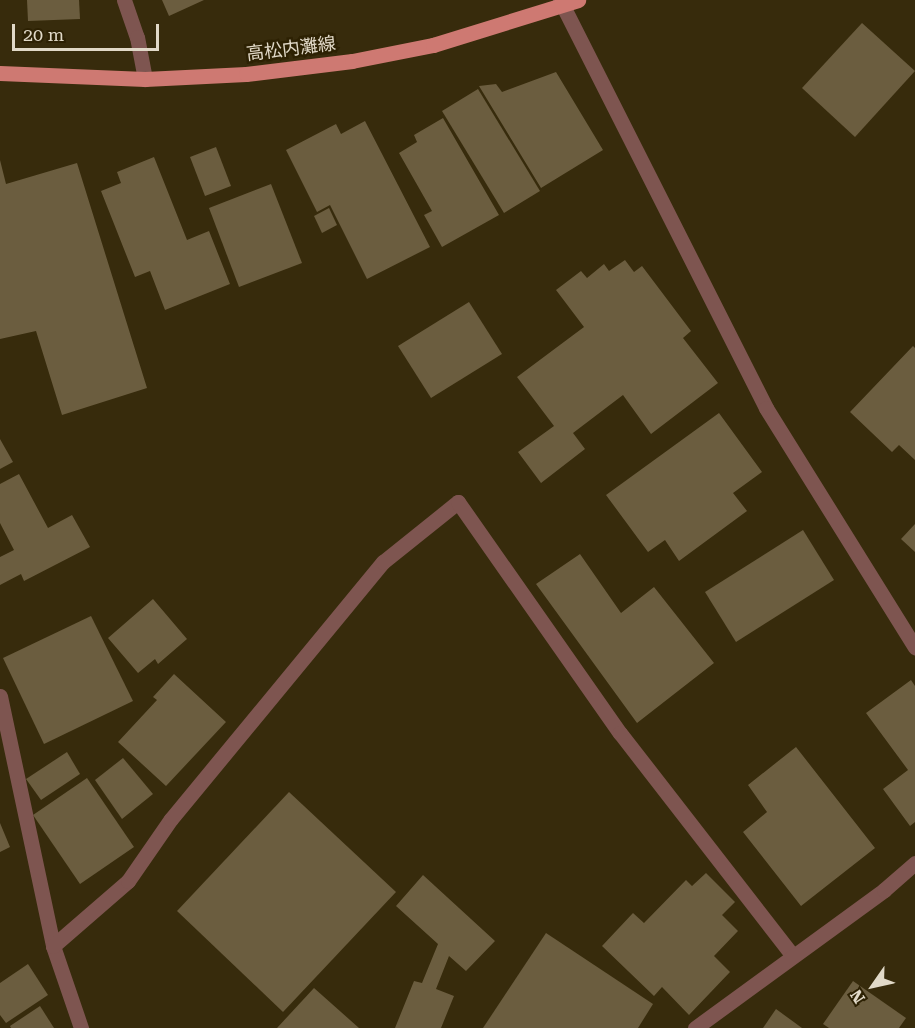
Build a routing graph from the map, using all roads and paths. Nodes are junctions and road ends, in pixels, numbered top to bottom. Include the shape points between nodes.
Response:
1 (124, 0) edge
2 (567, 2) edge
3 (0, 73) edge
4 (145, 79) junction
5 (915, 647) edge
6 (0, 696) edge
7 (915, 863) edge
8 (53, 946) junction
9 (793, 956) junction
10 (81, 1028) edge
11 (695, 1028) edge

1 - 4 street via 137,37
2 - 4 main road, 高松内灘線 via 433,45 352,61 246,74
2 - 5 street via 766,408
3 - 4 main road, 高松内灘線
6 - 8 street
7 - 9 street
8 - 9 street via 128,881 171,819 383,562 458,501 620,733
8 - 10 street
9 - 11 street

